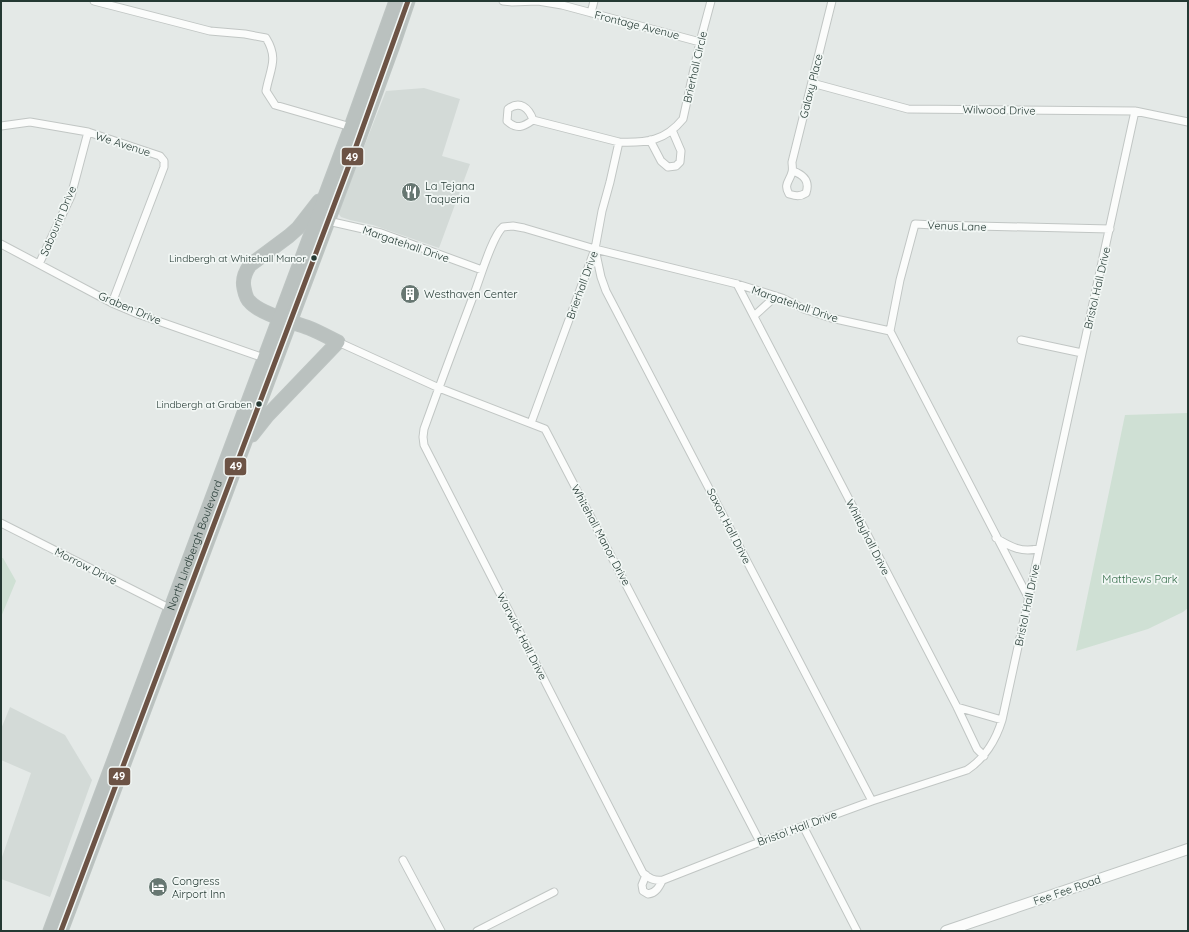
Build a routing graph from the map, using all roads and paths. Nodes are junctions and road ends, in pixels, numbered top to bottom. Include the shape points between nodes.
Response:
1 (94, 1) edge
2 (396, 1) edge
3 (408, 1) edge
4 (503, 1) edge
5 (594, 1) edge
6 (712, 1) edge
7 (832, 1) edge
8 (591, 14) junction
9 (700, 42) junction
10 (812, 83) junction
11 (1135, 111) junction
12 (533, 120) dead end
13 (1188, 122) edge
14 (1, 126) edge
15 (351, 127) junction
16 (672, 130) junction
17 (88, 132) junction
18 (650, 140) junction
19 (619, 142) junction
20 (793, 171) dead end
21 (327, 192) junction
22 (328, 221) junction
23 (503, 227) joint
24 (1110, 229) junction
25 (3, 245) edge
26 (595, 249) junction
27 (39, 264) junction
28 (482, 270) junction
29 (737, 284) junction
30 (776, 296) junction
31 (112, 303) junction
32 (754, 316) junction
33 (285, 319) junction
34 (890, 330) junction
35 (1021, 340) dead end
36 (338, 342) junction
37 (1082, 353) junction
38 (264, 358) junction
39 (439, 388) junction
40 (531, 423) junction
41 (244, 444) junction
42 (1, 523) edge
43 (996, 537) junction
44 (1039, 548) junction
45 (1028, 597) junction
46 (171, 609) junction
47 (957, 707) junction
48 (1002, 720) junction
49 (984, 756) junction
50 (872, 801) junction
51 (803, 826) junction
52 (760, 842) junction
53 (1188, 849) edge
54 (403, 860) dead end
55 (648, 877) junction
56 (662, 880) junction
57 (554, 892) dead end
58 (50, 931) edge
59 (62, 931) edge
60 (441, 931) edge
61 (478, 931) edge
62 (857, 931) edge
63 (946, 931) edge

1 - 15 street via 210,31 266,38 272,47 274,60 266,91 275,105
2 - 15 highway, North Lindbergh Boulevard
3 - 22 highway, North Lindbergh Boulevard
4 - 8 street, Frontage Avenue via 538,1
5 - 8 street
6 - 9 street, Brierhall Circle
7 - 10 street, Galaxy Place
8 - 9 street, Frontage Avenue
9 - 16 street, Brierhall Circle via 683,118
10 - 11 street, Wilwood Drive via 908,109
10 - 20 street, Galaxy Place via 792,162
11 - 13 street, Wilwood Drive
11 - 24 street, Bristol Hall Drive
12 - 19 street, Brierhall Circle
14 - 17 street, We Avenue via 30,122
15 - 21 highway, North Lindbergh Boulevard
16 - 18 street, Brierhall Circle via 660,138
16 - 18 street via 681,151 680,162 676,166 668,167 661,162
17 - 27 street, Sabourin Drive via 71,196
17 - 31 street, We Avenue via 160,156 164,161 164,167
18 - 19 street, Brierhall Circle
19 - 26 street, Brierhall Drive
21 - 33 highway, North Lindbergh Boulevard
21 - 33 highway via 298,228 257,259 246,271 243,283 249,302
22 - 28 street, Margatehall Drive via 381,233
22 - 33 highway, North Lindbergh Boulevard
23 - 26 street, Margatehall Drive via 524,228
23 - 28 street, Warwick Hall Drive via 497,234
24 - 34 street, Venus Lane via 914,224
24 - 37 street, Bristol Hall Drive
25 - 27 street, Graben Drive
26 - 29 street, Margatehall Drive
26 - 40 street, Brierhall Drive
26 - 50 street, Saxon Hall Drive via 601,277 613,304
27 - 31 street, Graben Drive
28 - 39 street, Warwick Hall Drive
29 - 30 street, Margatehall Drive
29 - 32 street, Whitbyhall Drive
30 - 32 street
30 - 34 street, Margatehall Drive via 831,318
31 - 38 street, Graben Drive
32 - 47 street, Whitbyhall Drive
33 - 36 highway
33 - 38 highway, North Lindbergh Boulevard
33 - 41 highway, North Lindbergh Boulevard
34 - 43 street
35 - 37 street
36 - 39 street, Whitehall Manor Drive
36 - 41 highway via 267,416
37 - 44 street, Bristol Hall Drive
38 - 46 highway, North Lindbergh Boulevard
39 - 40 street, Whitehall Manor Drive
39 - 55 street, Warwick Hall Drive via 424,429 424,445
40 - 52 street, Whitehall Manor Drive via 545,429 549,436
41 - 59 highway, North Lindbergh Boulevard
42 - 46 street, Morrow Drive
43 - 44 street via 1018,549
43 - 45 street
44 - 45 street, Bristol Hall Drive
45 - 48 street, Bristol Hall Drive
46 - 58 highway, North Lindbergh Boulevard
47 - 48 street
47 - 49 street, Whitbyhall Drive via 977,749
48 - 49 street, Bristol Hall Drive via 994,741
49 - 50 street, Bristol Hall Drive via 967,770
50 - 51 street, Bristol Hall Drive
51 - 52 street, Bristol Hall Drive
51 - 62 street
52 - 56 street, Bristol Hall Drive
53 - 63 street, Fee Fee Road
54 - 60 street
55 - 56 street, Bristol Hall Drive via 656,881
55 - 56 street, Bristol Hall Drive via 642,885 643,891 648,894 658,888
57 - 61 street

